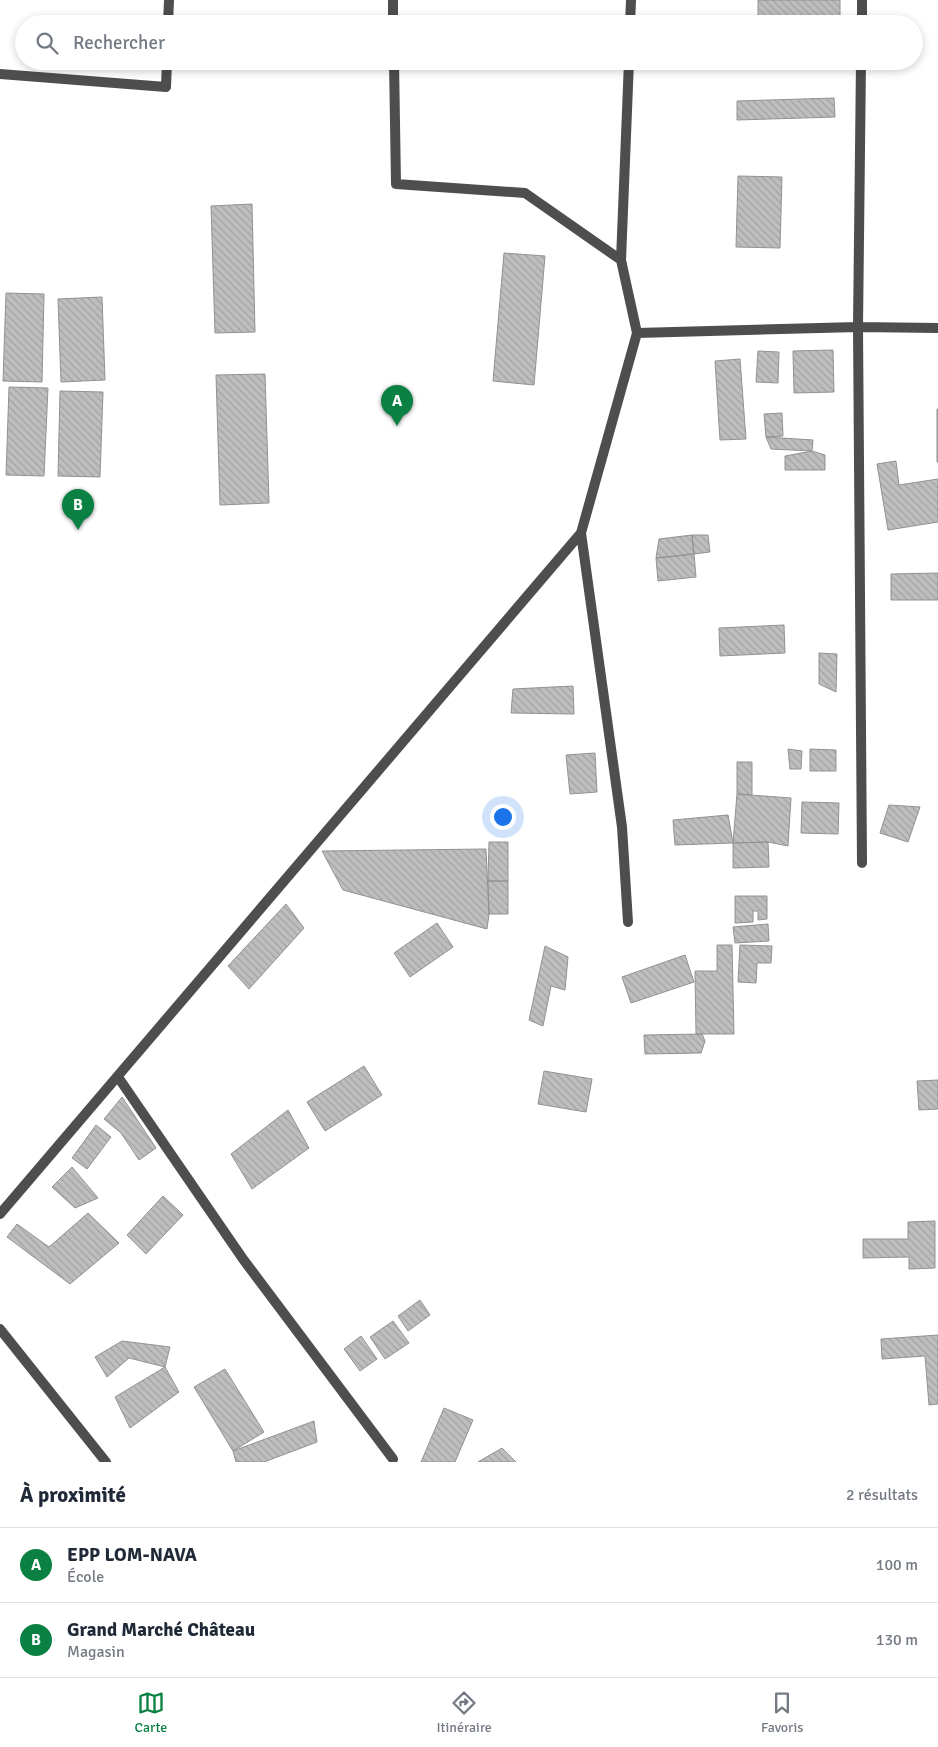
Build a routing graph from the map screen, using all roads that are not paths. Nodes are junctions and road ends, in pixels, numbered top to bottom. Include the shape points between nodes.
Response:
1 (169, 0) edge
2 (393, 0) edge
3 (631, 0) edge
4 (862, 0) edge
5 (168, 15) edge
6 (394, 15) edge
7 (630, 15) edge
8 (862, 15) edge
9 (167, 70) edge
10 (394, 70) edge
11 (629, 70) edge
12 (861, 70) edge
13 (0, 74) edge
14 (621, 260) junction
15 (858, 327) junction
16 (938, 328) edge
17 (637, 332) junction
18 (581, 533) junction
19 (862, 863) dead end
20 (628, 922) dead end
21 (118, 1077) junction
22 (0, 1214) edge
23 (0, 1328) edge
24 (393, 1459) dead end
25 (106, 1462) edge

1 - 5 street
2 - 6 street
3 - 7 street
4 - 8 street
9 - 13 street via 166,87
10 - 14 street via 396,184 525,193
11 - 14 street
12 - 15 street
14 - 17 street
15 - 16 street
15 - 17 street
15 - 19 street
17 - 18 street
18 - 20 street via 622,827
18 - 21 street
21 - 22 street
21 - 24 street via 243,1259
23 - 25 street

